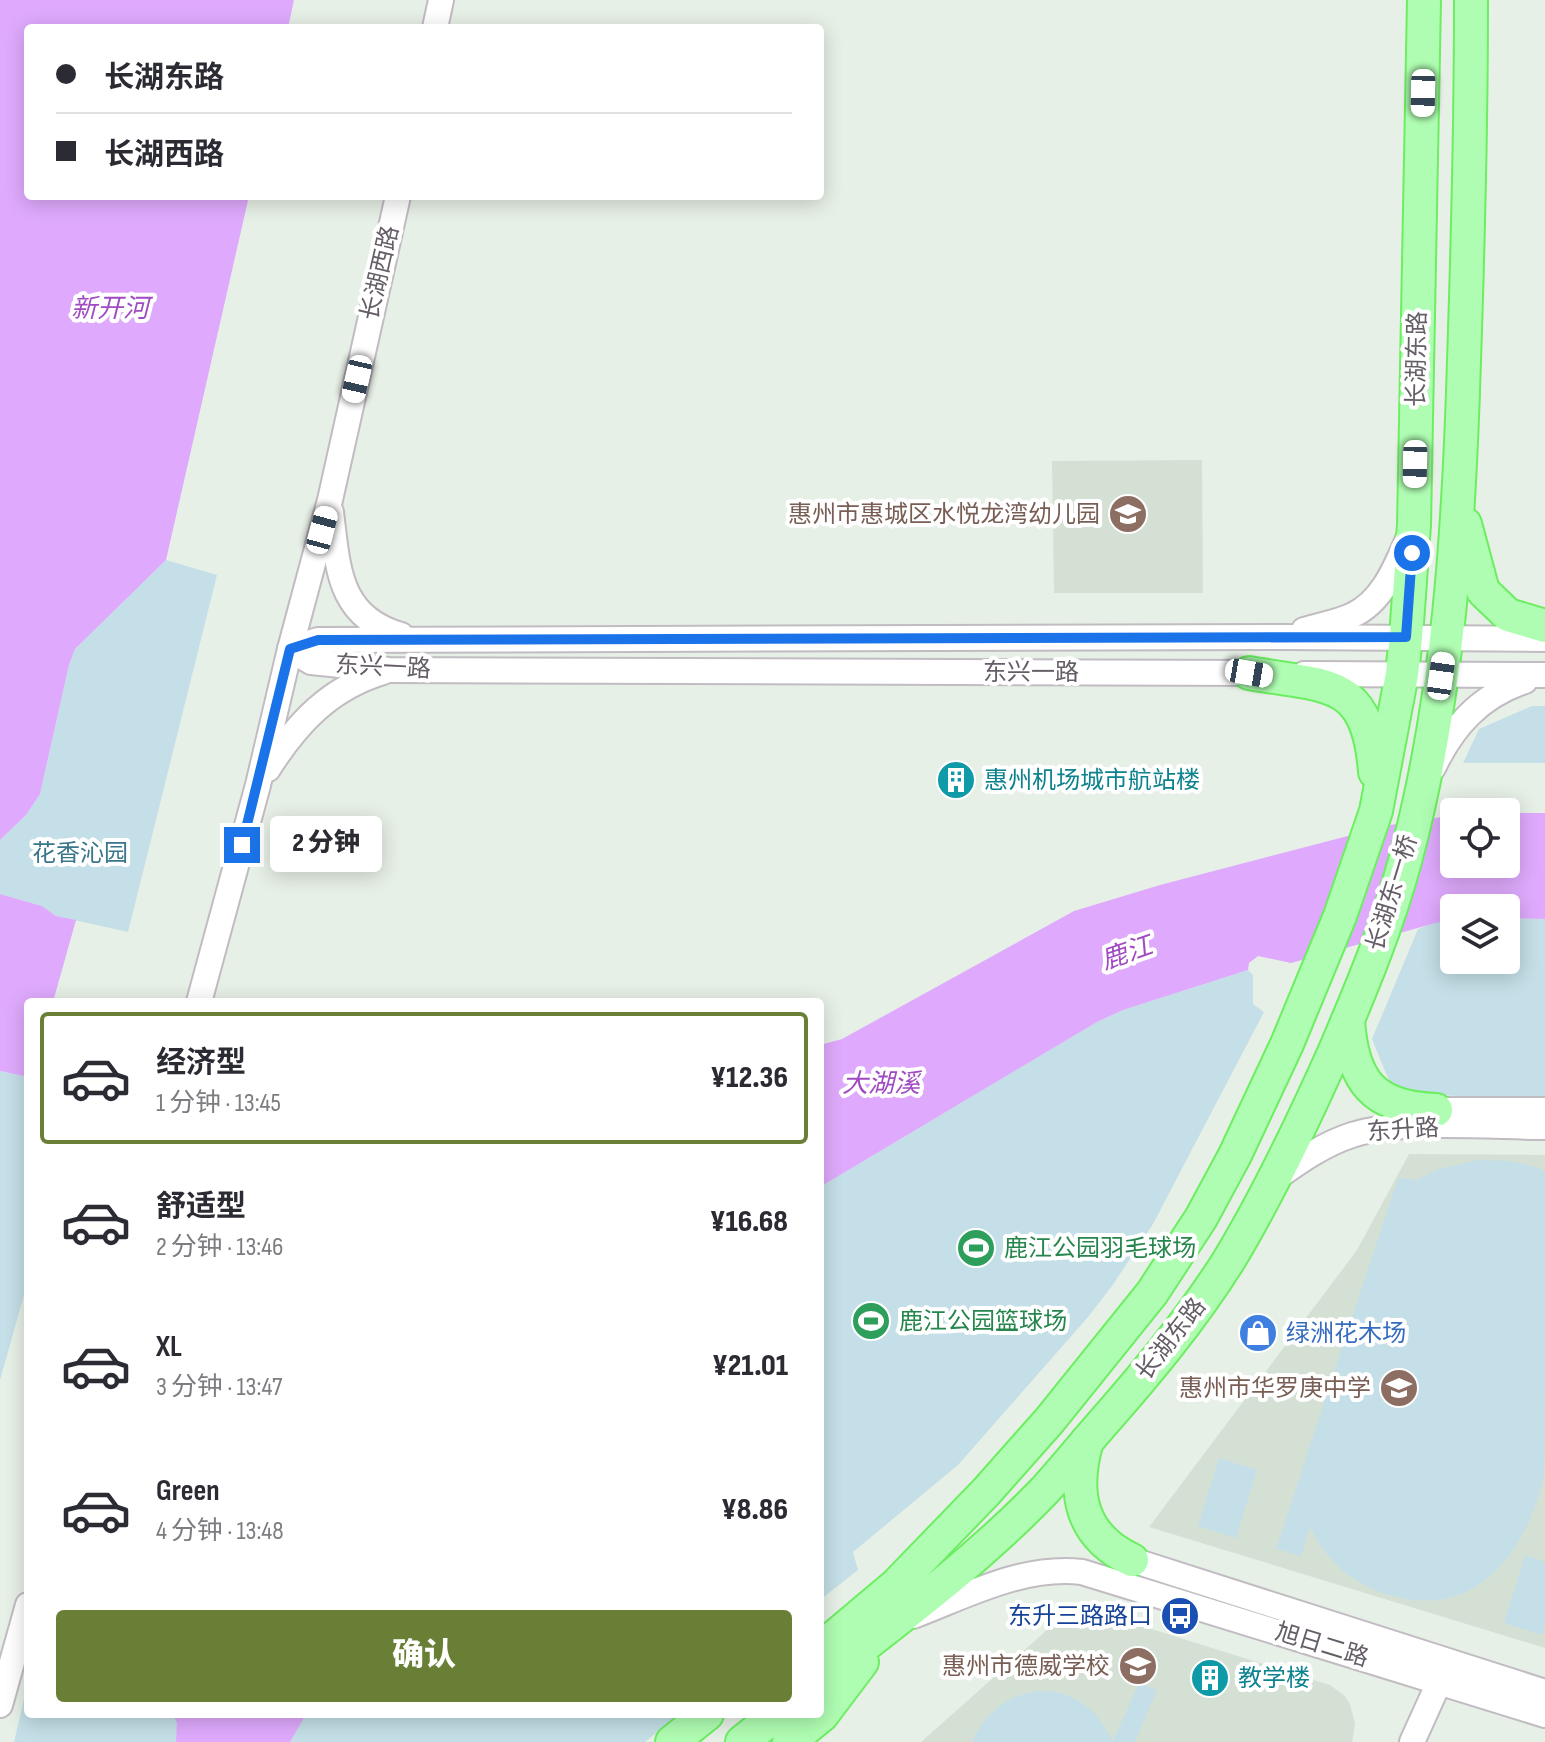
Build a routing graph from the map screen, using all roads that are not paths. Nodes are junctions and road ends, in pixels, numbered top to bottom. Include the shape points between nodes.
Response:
1 (441, 0) edge
2 (1424, 0) edge
3 (1471, 0) edge
4 (436, 24) edge
5 (397, 200) edge
6 (330, 500) junction
7 (1460, 502) junction
8 (1414, 525) junction
9 (1545, 626) edge
10 (1282, 637) junction
11 (1406, 637) junction
12 (1447, 638) junction
13 (1545, 639) edge
14 (415, 640) junction
15 (290, 649) junction
16 (389, 670) junction
17 (1249, 673) junction
18 (1402, 674) junction
19 (1545, 675) edge
20 (1441, 676) junction
21 (258, 785) junction
22 (1419, 799) junction
23 (1376, 811) junction
24 (1362, 986) joint
25 (1310, 988) joint
26 (200, 998) edge
27 (1348, 1020) junction
28 (1436, 1110) joint
29 (1545, 1110) edge
30 (1545, 1127) edge
31 (1274, 1179) junction
32 (1087, 1441) junction
33 (986, 1492) junction
34 (1132, 1560) joint
35 (24, 1619) edge
36 (824, 1619) edge
37 (890, 1626) junction
38 (824, 1646) edge
39 (1444, 1672) junction
40 (824, 1677) edge
41 (1545, 1692) edge
42 (0, 1705) edge
43 (824, 1712) edge
44 (1545, 1715) edge
45 (702, 1718) edge
46 (737, 1718) edge
47 (772, 1718) edge
48 (818, 1718) edge
49 (672, 1742) edge
50 (708, 1742) edge
51 (742, 1742) edge
52 (789, 1742) edge
53 (1412, 1742) edge

1 - 4 street
2 - 8 main road, 长湖东路
3 - 7 main road, 长湖东路
5 - 6 street, 长湖西路
6 - 14 street via 347,596 382,630
6 - 15 street, 长湖西路
7 - 9 main road via 1483,591 1508,615
7 - 12 main road, 长湖东路
8 - 10 street via 1391,577 1369,604 1354,615
8 - 11 main road, 长湖东路
10 - 11 street, 东兴一路
10 - 14 street, 东兴一路
11 - 12 street, 东兴一路
11 - 18 main road, 长湖东路
12 - 13 street, 东兴一路
12 - 20 main road, 长湖东路
14 - 15 street, 东兴一路 via 318,640
15 - 16 street, 东兴一路 via 311,662
15 - 21 street, 长湖西路
16 - 17 street, 东兴一路
16 - 21 street via 325,700 296,729
17 - 18 street, 东兴一路
17 - 23 main road via 1332,689 1358,706 1372,744
18 - 20 street, 东兴一路
18 - 23 main road, 长湖东路
19 - 20 street, 东兴一路
19 - 22 street via 1495,693 1471,710 1442,749
20 - 22 main road, 长湖东路
21 - 26 street, 长湖西路
22 - 24 main road, 长湖东一桥 via 1391,908
23 - 25 main road, 长湖东一桥
24 - 27 main road, 长湖东路
25 - 33 main road, 长湖东路 via 1255,1114 1183,1248 1133,1318
27 - 28 main road via 1355,1057 1373,1092 1397,1106
27 - 31 main road, 长湖东路
28 - 29 street, 东升路
30 - 31 street, 东升路 via 1362,1132 1324,1146
31 - 32 main road, 长湖东路 via 1196,1308
32 - 34 main road via 1081,1487 1084,1514 1101,1539
32 - 37 main road, 长湖东路 via 998,1536
33 - 36 main road, 长湖东路
33 - 38 main road, 长湖东路 via 896,1585
34 - 39 street, 旭日二路
35 - 42 street
37 - 39 street, 旭日二路 via 994,1585 1062,1570 1100,1575
37 - 40 main road, 长湖东路
37 - 43 main road, 长湖东路
39 - 41 street, 旭日二路
39 - 44 street, 旭日二路
39 - 53 street
45 - 49 main road
46 - 50 main road
47 - 51 main road
48 - 52 main road, 长湖东路

